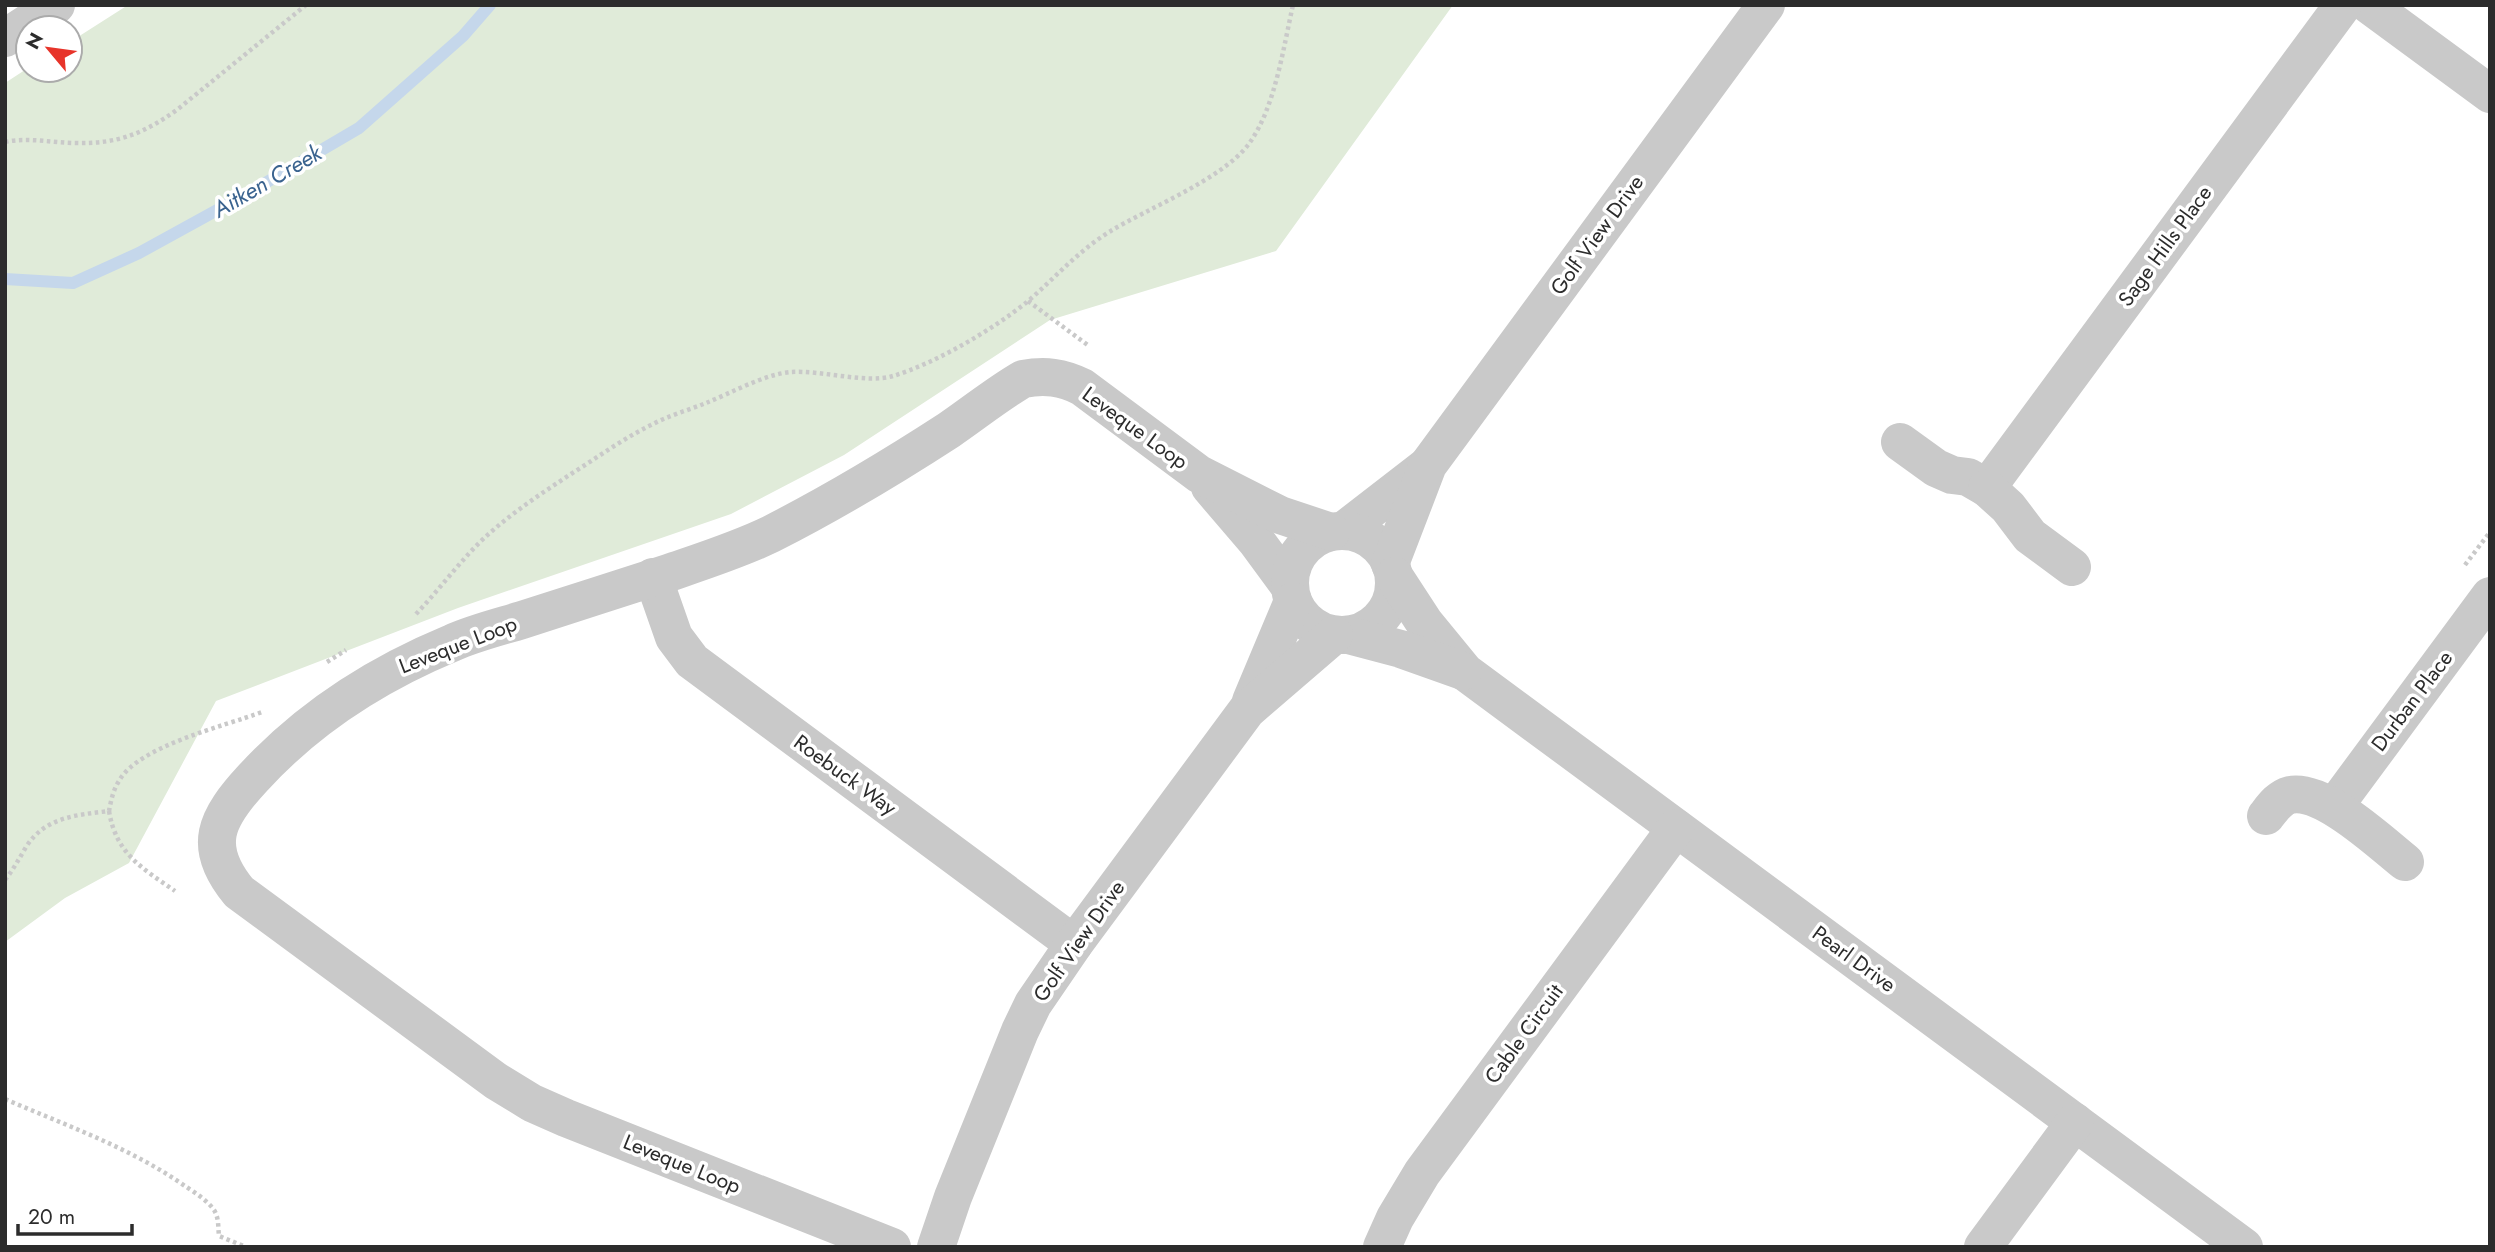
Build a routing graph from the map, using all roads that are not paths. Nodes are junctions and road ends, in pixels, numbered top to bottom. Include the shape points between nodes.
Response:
1 (56, 5) edge
2 (1766, 5) edge
3 (2343, 5) edge
4 (2369, 5) edge
5 (5, 38) edge
6 (2490, 94) edge
7 (1900, 442) dead end
8 (1428, 465) junction
9 (1199, 474) junction
10 (1987, 488) junction
11 (1337, 532) junction
12 (2072, 567) dead end
13 (1392, 570) junction
14 (653, 577) junction
15 (1291, 594) junction
16 (2490, 596) edge
17 (1341, 635) junction
18 (1465, 672) junction
19 (1247, 710) junction
20 (2334, 807) junction
21 (2266, 816) dead end
22 (1676, 828) junction
23 (2405, 862) dead end
24 (1074, 944) junction
25 (2075, 1122) junction
26 (953, 1197) junction
27 (892, 1247) edge
28 (921, 1247) edge
29 (936, 1247) edge
30 (1382, 1247) edge
31 (1983, 1247) edge
32 (2244, 1247) edge

1 - 5 street
2 - 8 street, Golf View Drive
3 - 10 street, Sage Hills Place
4 - 6 street
7 - 10 street via 1936,468
8 - 11 street, Golf View Drive
8 - 13 street, Golf View Drive
9 - 11 street, Leveque Loop via 1280,515
9 - 14 street, Leveque Loop via 1082,387 1055,377 1023,379 888,468 811,512 736,549
9 - 15 street, Leveque Loop via 1256,542
10 - 12 street via 2030,536
11 - 13 street via 1355,533 1377,544
11 - 15 street via 1319,536 1300,552 1290,575
13 - 17 street via 1390,603 1383,615 1362,632
13 - 18 street, Pearl Drive via 1424,622
14 - 24 street, Roebuck Way via 674,637 692,661
14 - 27 street, Leveque Loop via 454,641 331,707 266,763 235,798 218,830 219,863 239,892 496,1082 533,1103
15 - 17 street via 1309,624
15 - 19 street, Golf View Drive
16 - 20 street, Durban Place
17 - 18 street, Pearl Drive via 1401,649
17 - 19 street, Golf View Drive
18 - 22 street, Pearl Drive
19 - 24 street, Golf View Drive
20 - 21 street via 2311,796 2293,794 2276,803
20 - 23 street
22 - 25 street, Pearl Drive
22 - 30 street, Cable Circuit via 1422,1173
24 - 26 street, Golf View Drive via 1020,1031
25 - 31 street
25 - 32 street, Pearl Drive
26 - 28 street, Golf View Drive
26 - 29 street, Golf View Drive

